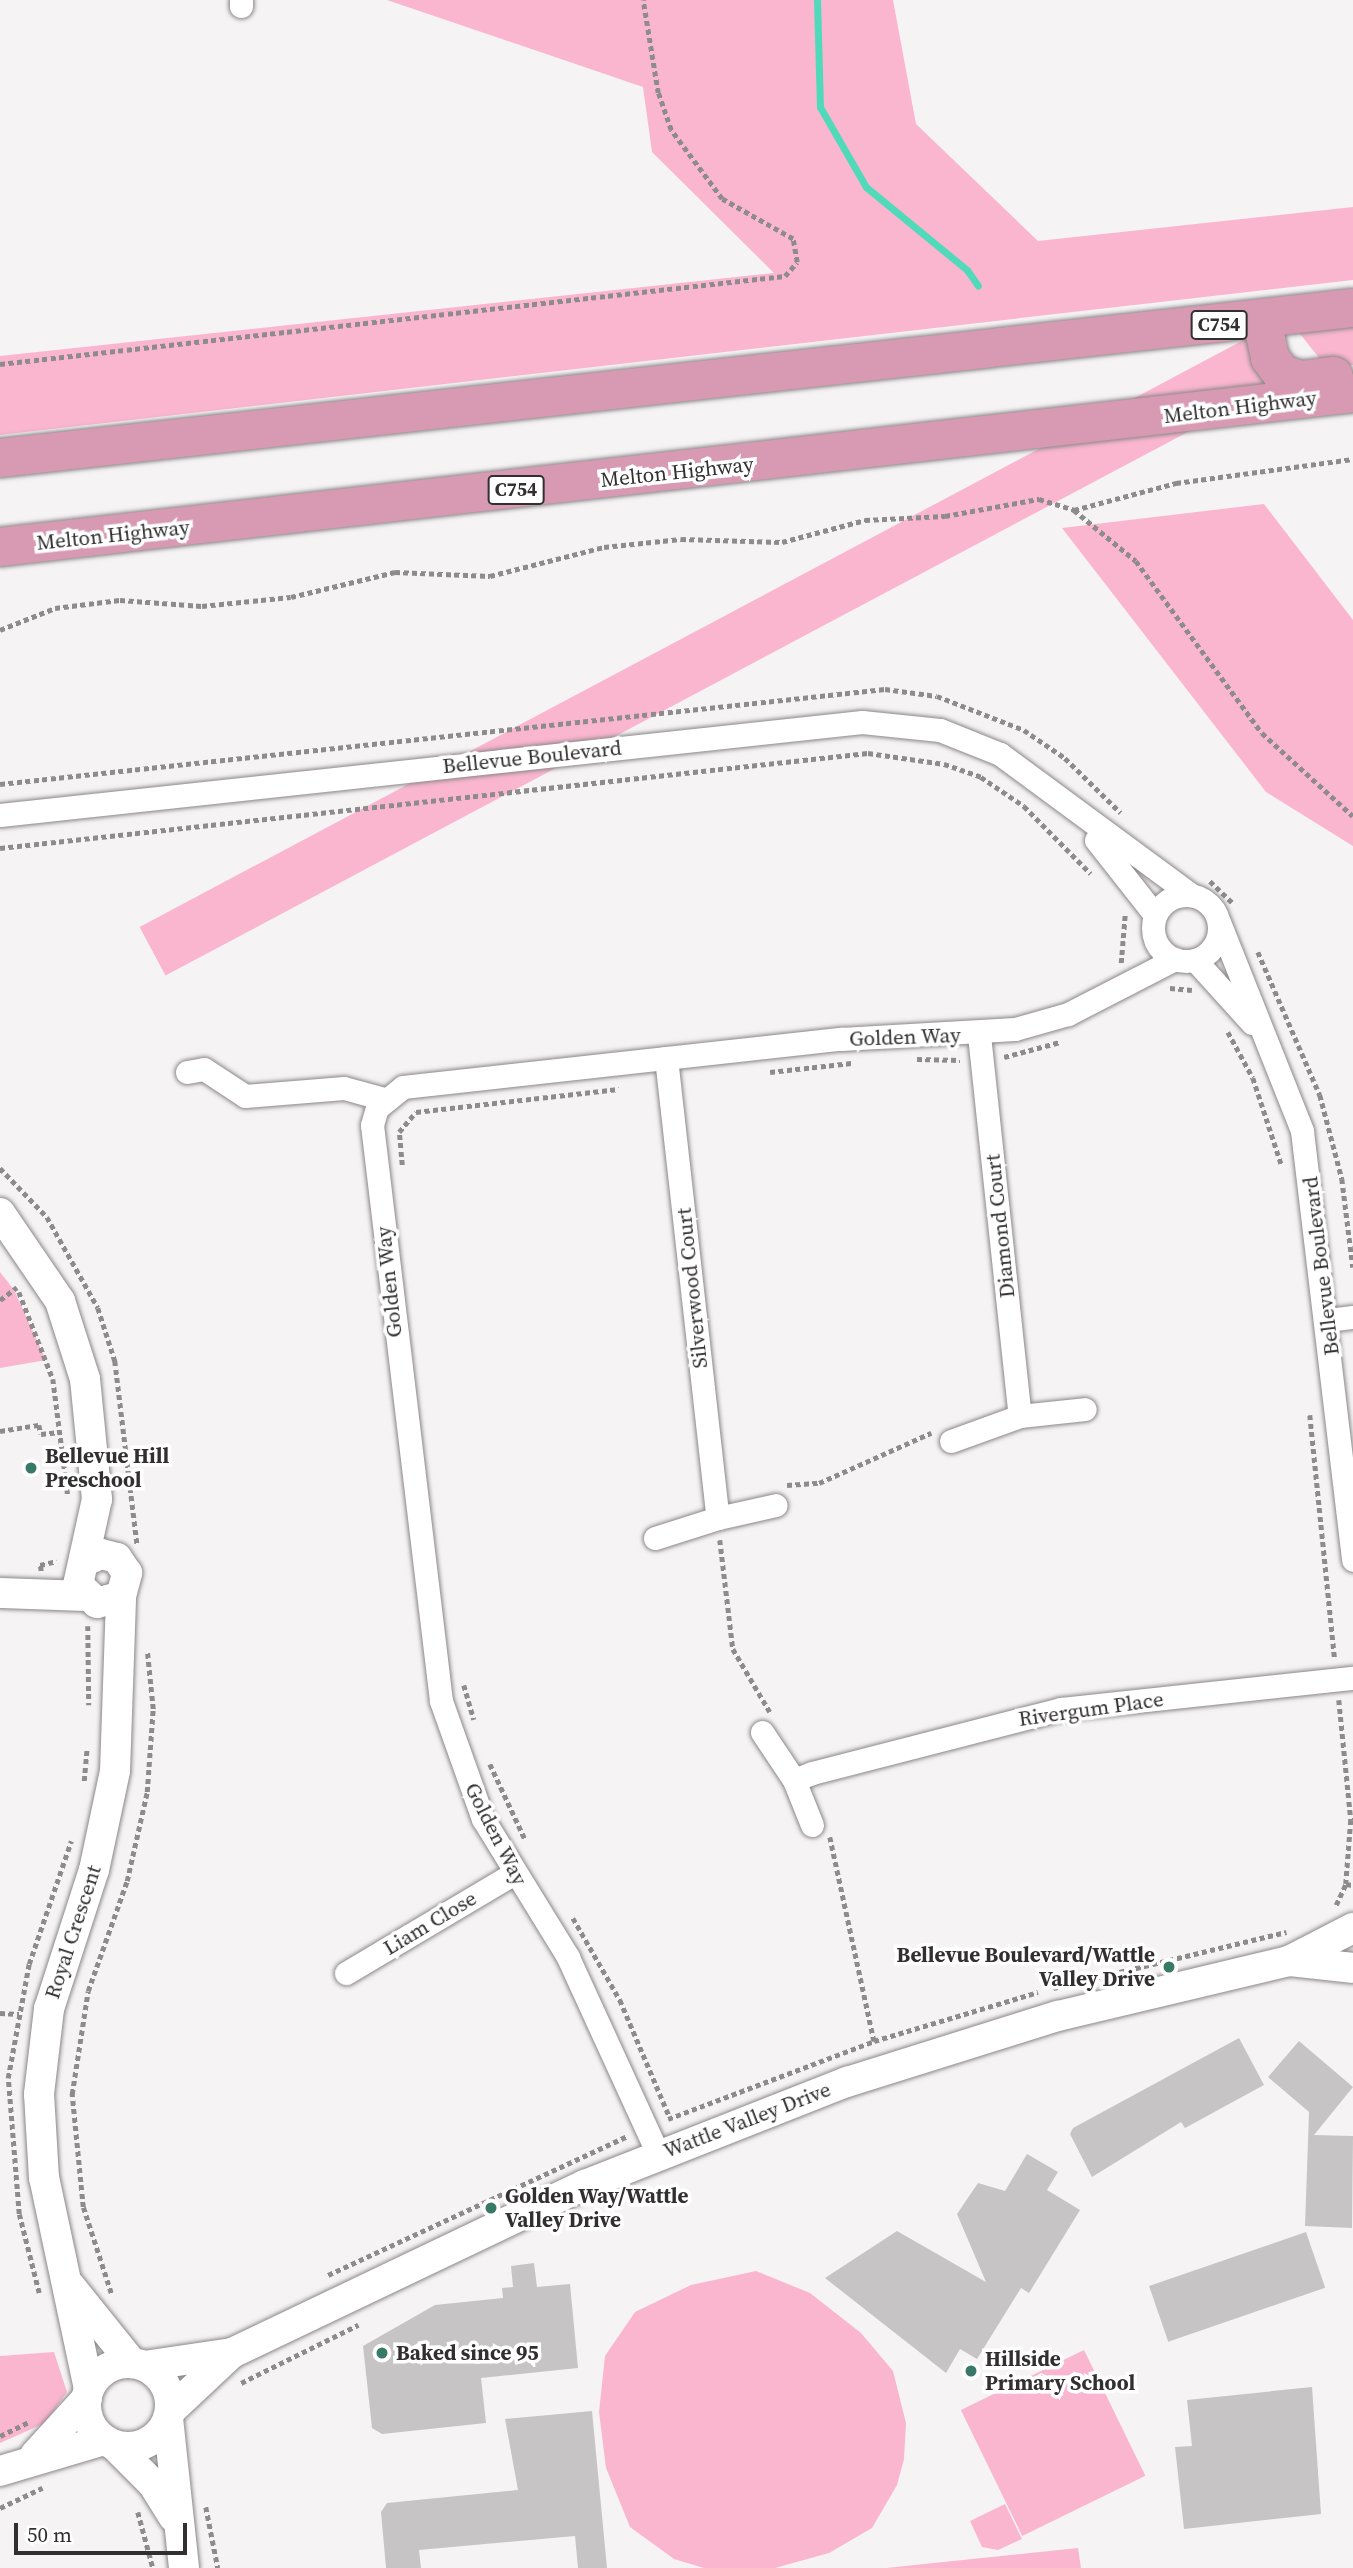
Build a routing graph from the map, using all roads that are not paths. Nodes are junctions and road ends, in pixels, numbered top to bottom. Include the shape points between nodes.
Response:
1 (1353, 308) edge
2 (1262, 320) junction
3 (1353, 373) edge
4 (1353, 393) edge
5 (0, 458) edge
6 (0, 547) edge
7 (1050, 788) junction
8 (0, 815) edge
9 (1197, 886) junction
10 (1228, 917) junction
11 (1154, 925) junction
12 (1185, 959) junction
13 (1108, 992) junction
14 (979, 1035) junction
15 (666, 1058) junction
16 (1277, 1060) junction
17 (187, 1072) dead end
18 (384, 1099) junction
19 (0, 1213) edge
20 (1353, 1317) edge
21 (1328, 1320) junction
22 (1085, 1409) dead end
23 (1020, 1416) junction
24 (958, 1439) road end
25 (83, 1502) junction
26 (769, 1506) road end
27 (718, 1518) junction
28 (655, 1538) dead end
29 (117, 1558) junction
30 (1353, 1560) edge
31 (23, 1589) edge
32 (80, 1589) junction
33 (121, 1596) junction
34 (117, 1661) junction
35 (1345, 1679) edge
36 (769, 1726) road end
37 (794, 1780) junction
38 (821, 1824) road end
39 (513, 1874) junction
40 (1353, 1928) edge
41 (1289, 1961) junction
42 (1353, 1968) edge
43 (346, 1973) dead end
44 (657, 2154) junction
45 (70, 2286) junction
46 (232, 2353) junction
47 (138, 2365) junction
48 (88, 2393) junction
49 (169, 2414) junction
50 (109, 2442) junction
51 (35, 2455) junction
52 (0, 2471) edge
53 (176, 2520) junction
54 (184, 2568) edge

1 - 2 highway, C754
2 - 3 highway via 1270,358 1282,374 1301,380
2 - 5 highway, C754
4 - 6 highway, Melton Highway / C754
7 - 8 street, Bellevue Boulevard via 973,741 940,730 862,722
7 - 9 street, Bellevue Boulevard via 1141,864
7 - 11 street, Bellevue Boulevard
9 - 10 street via 1209,903
9 - 11 street via 1169,899
10 - 12 street via 1212,950
10 - 16 street, Bellevue Boulevard
11 - 12 street
11 - 13 street, Golden Way
12 - 13 street, Golden Way
12 - 16 street, Bellevue Boulevard via 1236,1000
13 - 14 street, Golden Way via 1043,1023
14 - 15 street, Golden Way via 897,1034
14 - 23 street, Diamond Court
15 - 18 street, Golden Way via 403,1087
15 - 27 street, Silverwood Court
16 - 21 street, Bellevue Boulevard via 1310,1168
17 - 18 street via 204,1069 245,1096 344,1088
18 - 39 street, Golden Way via 372,1125 431,1650 467,1781
19 - 25 street via 35,1256 76,1340 93,1430
20 - 21 street
21 - 30 street, Bellevue Boulevard
22 - 23 street
23 - 24 street
25 - 29 street
25 - 32 street
26 - 27 street
27 - 28 street
29 - 32 street via 101,1554
29 - 33 street via 127,1573
31 - 32 street
32 - 33 street via 106,1604
32 - 34 street, Royal Crescent
33 - 34 street, Royal Crescent
34 - 45 street, Royal Crescent via 119,1731 107,1823 57,1973 42,2057 44,2178
35 - 37 street, Rivergum Place via 1049,1711
36 - 37 street
37 - 38 street
39 - 43 street, Liam Close
39 - 44 street, Golden Way via 568,1957
40 - 41 street, Wattle Valley Drive
41 - 42 street, Wattle Valley Drive
41 - 44 street, Wattle Valley Drive via 972,2041
44 - 46 street, Wattle Valley Drive
45 - 47 street, Royal Crescent
45 - 48 street, Royal Crescent
46 - 47 street, Wattle Valley Drive
46 - 49 street, Wattle Valley Drive
47 - 48 street via 106,2369
47 - 49 street via 165,2384
48 - 50 street via 90,2421
48 - 51 street
49 - 50 street via 141,2445
49 - 53 street
50 - 51 street
50 - 53 street via 153,2484
51 - 52 street
53 - 54 street

